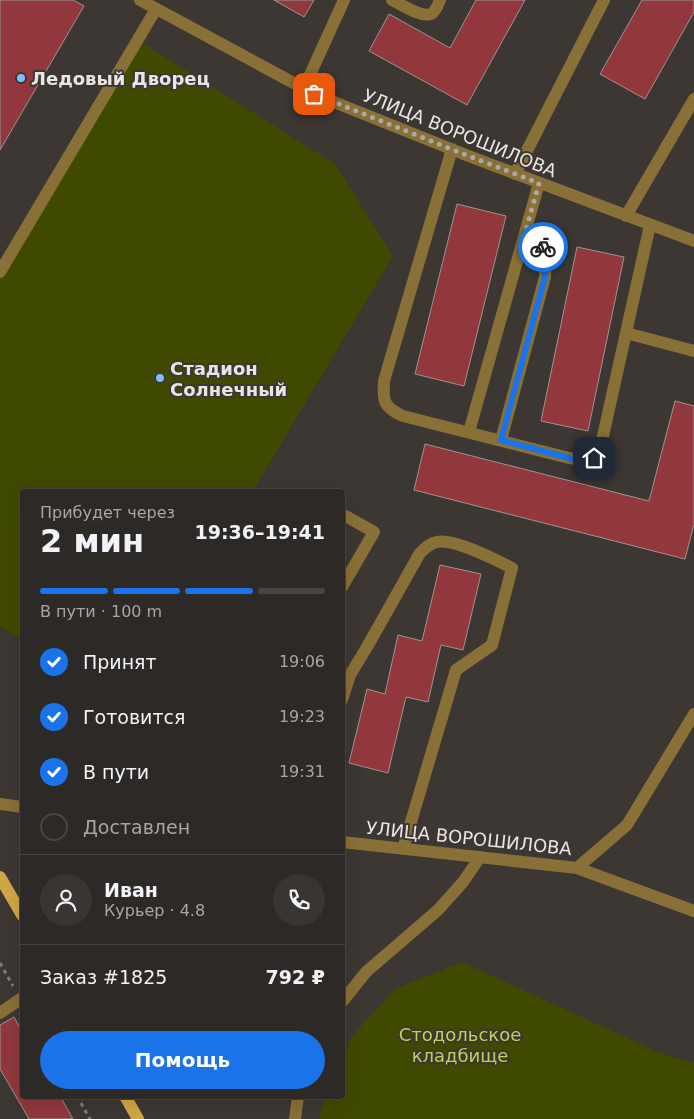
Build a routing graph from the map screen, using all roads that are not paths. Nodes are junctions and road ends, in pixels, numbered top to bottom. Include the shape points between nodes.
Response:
1 (140, 0) edge
2 (344, 0) edge
3 (392, 0) edge
4 (440, 0) edge
5 (604, 0) edge
6 (156, 9) junction
7 (304, 88) junction
8 (694, 99) edge
9 (452, 150) junction
10 (515, 174) junction
11 (539, 183) junction
12 (626, 216) junction
13 (650, 225) junction
14 (526, 230) junction
15 (694, 241) edge
16 (0, 272) edge
17 (626, 332) junction
18 (694, 351) edge
19 (469, 432) junction
20 (501, 440) junction
21 (345, 516) edge
22 (345, 582) edge
23 (345, 691) edge
24 (694, 714) edge
25 (0, 804) edge
26 (20, 807) edge
27 (345, 842) edge
28 (403, 849) junction
29 (480, 857) junction
30 (577, 868) junction
31 (0, 878) edge
32 (694, 911) edge
33 (20, 912) edge
34 (345, 998) edge
35 (20, 999) edge
36 (0, 1013) edge
37 (127, 1099) edge
38 (298, 1099) edge
39 (138, 1119) edge
40 (295, 1119) edge

1 - 6 street, УЛИЦА ВОРОШИЛОВА
2 - 7 street
3 - 4 street via 422,14 430,14
5 - 10 street
6 - 7 street, УЛИЦА ВОРОШИЛОВА
6 - 16 street
7 - 9 street, УЛИЦА ВОРОШИЛОВА
8 - 12 street
9 - 10 street, УЛИЦА ВОРОШИЛОВА
9 - 19 street via 384,381 383,400 391,410 403,416
10 - 11 street, УЛИЦА ВОРОШИЛОВА
11 - 12 street, УЛИЦА ВОРОШИЛОВА
11 - 14 street
12 - 13 street, УЛИЦА ВОРОШИЛОВА
13 - 15 street, УЛИЦА ВОРОШИЛОВА
13 - 17 street
14 - 19 street
14 - 20 street via 543,246 545,277
17 - 18 street
17 - 20 street via 601,445 594,458 569,458
19 - 20 street
21 - 22 street via 374,532
23 - 28 street via 350,675 420,553 429,545 437,541 454,544 512,568 492,645 456,670
24 - 30 street, УЛИЦА ВОРОШИЛОВА via 627,826
25 - 26 street
27 - 28 street, УЛИЦА ВОРОШИЛОВА
28 - 29 street, УЛИЦА ВОРОШИЛОВА
29 - 30 street, УЛИЦА ВОРОШИЛОВА
29 - 34 street via 438,910 366,972
30 - 32 street
31 - 33 main road
35 - 36 street
37 - 39 main road
38 - 40 street

